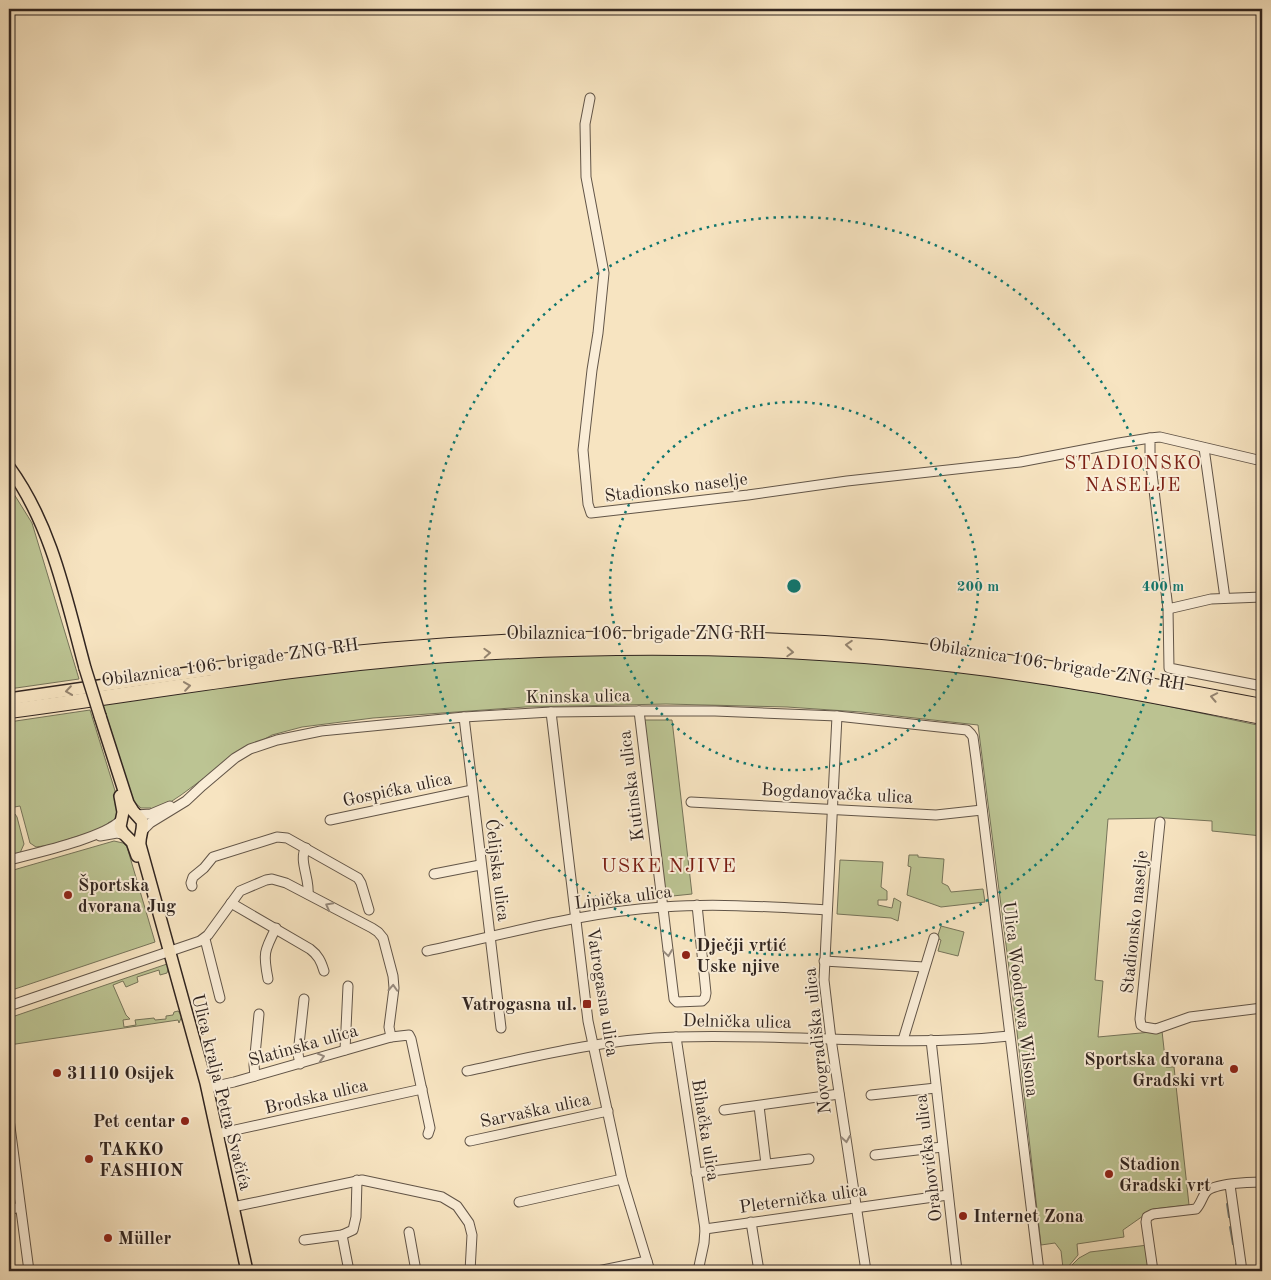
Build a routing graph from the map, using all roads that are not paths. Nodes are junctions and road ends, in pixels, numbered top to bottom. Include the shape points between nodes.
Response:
1 (590, 98) dead end
2 (1150, 438) junction
3 (1204, 448) junction
4 (1262, 461) edge
5 (9, 467) edge
6 (1262, 597) edge
7 (1225, 598) junction
8 (1168, 608) junction
9 (216, 669) joint
10 (1262, 686) edge
11 (9, 700) edge
12 (1262, 706) edge
13 (9, 711) edge
14 (639, 711) junction
15 (550, 712) junction
16 (837, 716) junction
17 (464, 717) junction
18 (1262, 717) edge
19 (970, 732) joint
20 (117, 773) junction
21 (202, 786) junction
22 (472, 790) junction
23 (691, 802) dead end
24 (832, 810) junction
25 (982, 810) junction
26 (136, 814) junction
27 (121, 820) junction
28 (330, 820) dead end
29 (1160, 822) dead end
30 (141, 832) junction
31 (126, 835) junction
32 (85, 839) junction
33 (306, 848) junction
34 (9, 860) edge
35 (480, 865) junction
36 (434, 874) dead end
37 (192, 886) dead end
38 (308, 894) junction
39 (231, 904) junction
40 (697, 905) junction
41 (662, 907) junction
42 (369, 910) dead end
43 (827, 910) junction
44 (574, 918) junction
45 (160, 921) junction
46 (276, 928) junction
47 (490, 937) junction
48 (934, 938) dead end
49 (205, 939) junction
50 (168, 951) junction
51 (427, 951) dead end
52 (824, 961) junction
53 (924, 967) junction
54 (324, 971) dead end
55 (268, 979) dead end
56 (348, 986) dead end
57 (220, 998) dead end
58 (304, 999) dead end
59 (9, 1006) edge
60 (1262, 1008) edge
61 (259, 1014) dead end
62 (501, 1028) dead end
63 (1009, 1036) junction
64 (391, 1037) junction
65 (676, 1037) junction
66 (831, 1039) junction
67 (903, 1040) junction
68 (931, 1040) junction
69 (593, 1045) junction
70 (345, 1050) junction
71 (300, 1064) junction
72 (467, 1071) dead end
73 (255, 1076) junction
74 (207, 1088) junction
75 (936, 1088) junction
76 (422, 1089) junction
77 (839, 1094) junction
78 (871, 1094) dead end
79 (759, 1106) junction
80 (724, 1110) dead end
81 (608, 1111) junction
82 (9, 1118) edge
83 (217, 1134) junction
84 (428, 1134) dead end
85 (470, 1141) dead end
86 (942, 1148) junction
87 (11, 1155) edge
88 (876, 1155) dead end
89 (809, 1159) dead end
90 (766, 1164) junction
91 (696, 1172) junction
92 (622, 1179) junction
93 (357, 1180) junction
94 (1262, 1182) edge
95 (1230, 1185) junction
96 (948, 1195) junction
97 (519, 1202) dead end
98 (856, 1206) junction
99 (20, 1207) junction
100 (233, 1207) junction
101 (9, 1210) edge
102 (751, 1222) junction
103 (705, 1229) junction
104 (409, 1232) dead end
105 (342, 1234) junction
106 (304, 1240) dead end
107 (647, 1261) junction
108 (29, 1271) edge
109 (247, 1271) edge
110 (348, 1271) edge
111 (416, 1271) edge
112 (454, 1271) edge
113 (461, 1271) edge
114 (470, 1271) edge
115 (598, 1271) edge
116 (650, 1271) edge
117 (698, 1271) edge
118 (759, 1271) edge
119 (866, 1271) edge
120 (957, 1271) edge
121 (1039, 1271) edge
122 (1153, 1271) edge
123 (1242, 1271) edge

1 - 2 street, Stadionsko naselje via 585,124 586,177 604,272 583,450 591,513 881,476 998,465
2 - 3 street, Stadionsko naselje via 1160,437
2 - 8 street
3 - 4 street, Stadionsko naselje
3 - 7 street
5 - 20 main road, bridge via 46,533
6 - 7 street
7 - 8 street
8 - 10 street via 1169,668
9 -> 11 main road, Obilaznica 106. brigade ZNG RH
12 -> 9 highway, Obilaznica 106. brigade ZNG RH via 1011,661 882,648 728,639 484,642
13 -> 18 highway, Obilaznica 106. brigade ZNG RH via 401,659 585,649 687,648 934,663 1070,681
14 - 15 street, Kninska ulica
14 - 16 street, Kninska ulica
14 - 41 street, Kutinska ulica
15 - 17 street, Kninska ulica
15 - 44 street, Vatrogasna ulica
16 - 19 street, Kninska ulica
16 - 24 street, Novogradiška ulica
17 - 21 street, Kninska ulica via 330,730 277,740 234,758
17 - 22 street, Ćelijska ulica
19 - 25 street, Ulica Woodrowa Wilsona
20 - 26 main road via 128,803
20 - 27 main road via 123,809
21 - 26 street, Kninska ulica via 162,810 146,815
21 - 30 street, Kninska ulica
22 - 28 street, Gospićka ulica
22 - 35 street, Ćelijska ulica
23 - 24 street, Bogdanovačka ulica
24 - 25 street, Bogdanovačka ulica via 936,815
24 - 43 street, Novogradiška ulica
25 - 63 street, Ulica Woodrowa Wilsona
26 - 27 main road via 128,814
26 - 30 main road via 142,821
27 - 31 main road via 120,827
27 - 32 street
29 - 60 street, Stadionsko naselje via 1141,1025 1156,1029 1190,1017
30 - 31 main road via 135,836
30 - 45 main road, Ulica kralja Petra Svačića via 140,846
31 - 32 street
31 - 45 main road, Ulica kralja Petra Svačića via 132,842
32 - 34 street
33 - 37 street via 277,837 218,854 193,877
33 - 38 street via 302,857
33 - 42 street via 358,878
35 - 36 street
35 - 47 street, Ćelijska ulica
38 - 39 street via 272,879 240,892
64 -> 38 street via 389,1027 394,982 383,938 372,928
39 - 46 street
39 - 49 street
40 - 41 street, Lipička ulica
41 -> 40 street, Kutinska ulica via 674,1000 682,1003 702,1000 706,993
40 - 43 street, Lipička ulica
41 - 44 street, Lipička ulica
43 - 52 street, Novogradiška ulica
44 - 47 street, Lipička ulica
44 - 69 street, Vatrogasna ulica
45 - 50 main road, Ulica kralja Petra Svačića
46 - 54 street via 317,954
46 - 55 street via 264,955
47 - 51 street, Lipička ulica
47 - 62 street, Ćelijska ulica
48 - 53 street
49 - 50 street
49 - 57 street
50 - 59 street
50 - 74 main road, Ulica kralja Petra Svačića
52 - 53 street
52 - 66 street, Novogradiška ulica
53 - 67 street
56 - 70 street
58 - 71 street via 298,1054
61 - 73 street
63 - 68 street, Delnička ulica
63 - 121 street, Ulica Woodrowa Wilsona
64 - 70 street, Slatinska ulica
64 - 76 street, Slatinska ulica via 409,1035
65 - 66 street, Delnička ulica
65 - 69 street, Delnička ulica
65 - 91 street, Bihačka ulica
66 - 67 street, Delnička ulica
66 - 77 street, Novogradiška ulica
67 - 68 street, Delnička ulica
68 - 75 street, Orahovička ulica
69 - 72 street, Delnička ulica
69 - 81 street, Vatrogasna ulica
71 -> 70 street, Slatinska ulica
71 - 73 street, Slatinska ulica
73 - 74 street, Slatinska ulica
74 - 83 main road, Ulica kralja Petra Svačića
75 - 78 street
75 - 86 street, Orahovička ulica
76 - 83 street, Brodska ulica
76 - 84 street via 430,1128
77 - 79 street
77 -> 98 street, Novogradiška ulica
79 - 80 street
79 - 90 street
81 - 85 street, Sarvaška ulica
81 - 92 street, Vatrogasna ulica
82 - 87 street
83 - 100 main road, Ulica kralja Petra Svačića
86 - 88 street
86 - 96 street, Orahovička ulica
87 - 99 street
89 - 90 street
90 - 91 street
91 - 103 street, Bihačka ulica
92 - 97 street
92 - 107 street, Vatrogasna ulica
93 - 100 street
93 - 105 street via 355,1226
93 - 114 street via 442,1198 457,1206 471,1229
94 - 95 street
95 - 122 street via 1208,1190 1196,1209 1147,1217
95 - 123 street
96 - 98 street, Pleternička ulica
96 - 120 street, Orahovička ulica
98 - 102 street, Pleternička ulica
98 - 119 street, Novogradiška ulica
99 - 101 street
99 - 108 street
100 - 109 main road, Ulica kralja Petra Svačića
102 - 103 street, Pleternička ulica
102 - 118 street
103 - 117 street
104 - 111 street
105 - 106 street
105 - 110 street
107 - 115 street
107 - 116 street, Vatrogasna ulica
112 - 113 street

